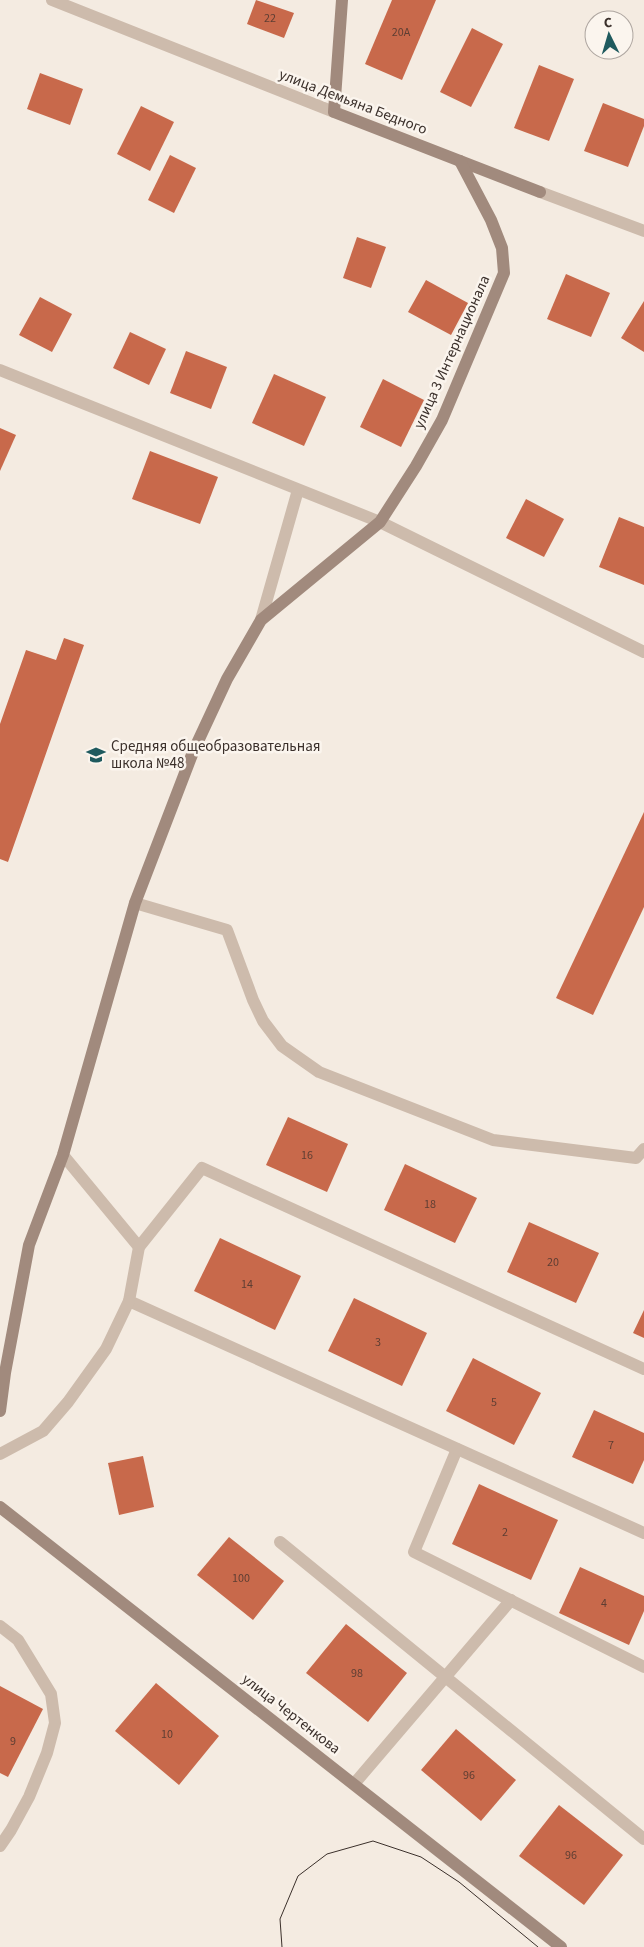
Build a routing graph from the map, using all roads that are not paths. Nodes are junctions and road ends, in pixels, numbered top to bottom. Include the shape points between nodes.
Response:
1 (52, 0) edge
2 (342, 0) edge
3 (334, 112) junction
4 (460, 161) junction
5 (644, 231) edge
6 (0, 370) edge
7 (298, 490) junction
8 (380, 522) junction
9 (261, 620) junction
10 (644, 652) edge
11 (135, 903) junction
12 (62, 1155) junction
13 (641, 1157) edge
14 (139, 1247) junction
15 (129, 1301) junction
16 (644, 1369) edge
17 (0, 1411) edge
18 (457, 1449) junction
19 (0, 1454) edge
20 (0, 1507) edge
21 (644, 1533) edge
22 (280, 1542) dead end
23 (511, 1600) junction
24 (0, 1626) edge
25 (644, 1667) edge
26 (446, 1677) junction
27 (354, 1784) junction
28 (644, 1839) edge
29 (0, 1846) edge
30 (561, 1947) edge

1 - 3 street, улица Демьяна Бедного
2 - 3 street
3 - 4 street, улица Демьяна Бедного
4 - 5 street, улица Демьяна Бедного
4 - 8 street, улица 3 Интернационала via 502,248 504,273 442,420
6 - 7 street
7 - 8 street
7 - 9 street
8 - 9 street, улица 3 Интернационала
8 - 10 street
9 - 11 street via 227,679 193,752
11 - 12 street
11 - 13 street via 228,930 263,1021 282,1046 320,1072 493,1140
12 - 14 street
12 - 17 street via 29,1245
14 - 15 street
14 - 16 street via 202,1168
15 - 18 street
15 - 19 street via 106,1349 68,1402 43,1431
18 - 21 street
18 - 23 street via 414,1552
20 - 27 street, улица Чертенкова
22 - 26 street
23 - 25 street
23 - 26 street
24 - 29 street via 18,1640 51,1694 55,1723 29,1797
26 - 27 street
26 - 28 street
27 - 30 street, улица Чертенкова

